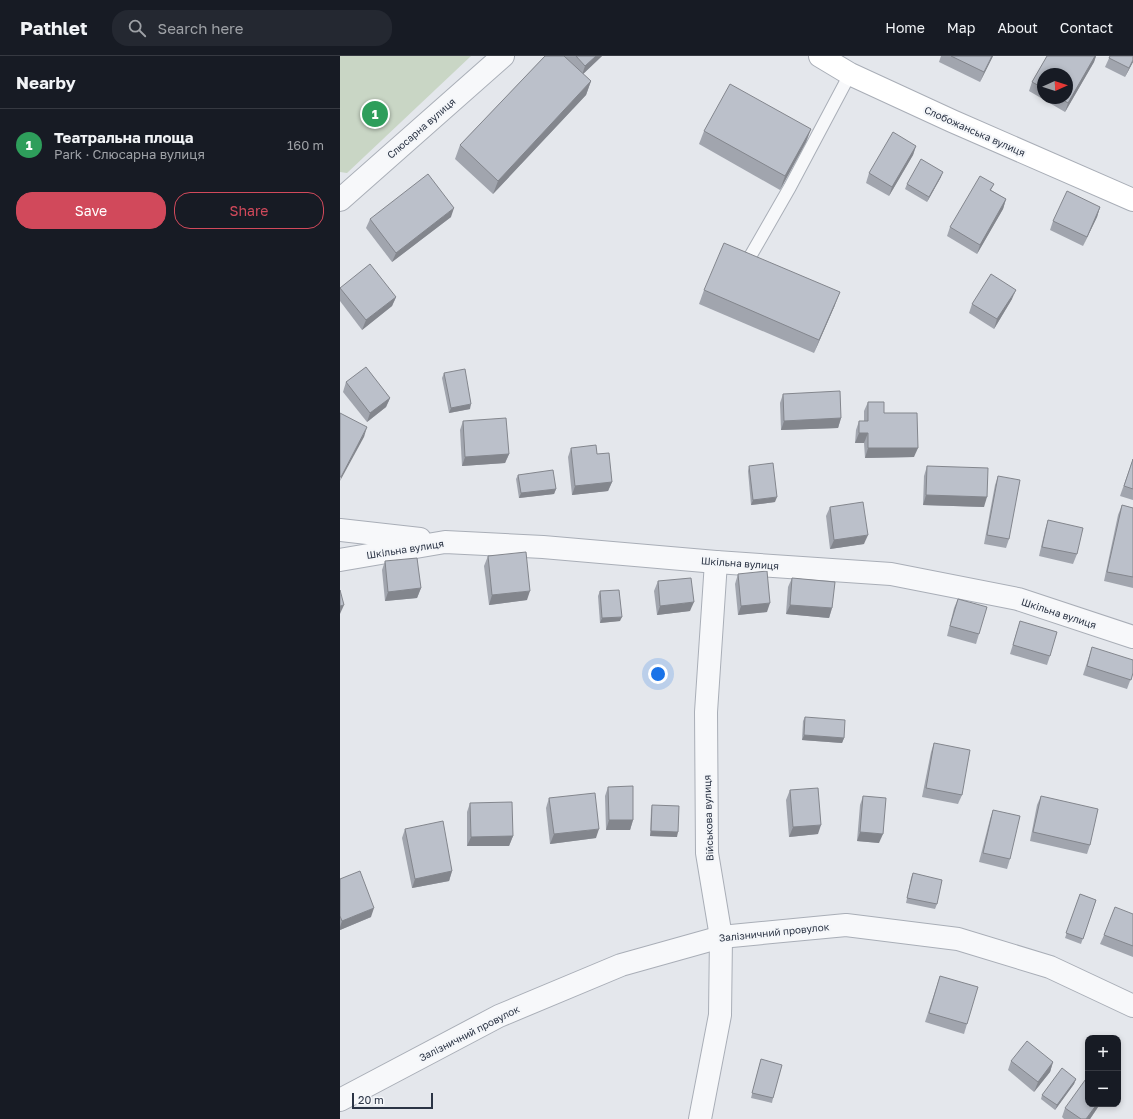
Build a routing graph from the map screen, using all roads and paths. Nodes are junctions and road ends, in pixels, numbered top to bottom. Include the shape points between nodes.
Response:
1 (502, 56) edge
2 (820, 56) edge
3 (850, 74) junction
4 (340, 200) edge
5 (1133, 200) edge
6 (751, 255) edge
7 (340, 530) edge
8 (445, 542) junction
9 (340, 560) edge
10 (716, 562) junction
11 (1133, 637) edge
12 (721, 937) junction
13 (1133, 1006) edge
14 (340, 1100) edge
15 (700, 1119) edge

1 - 4 street, Слюсарна вулиця
2 - 3 street, Слобожанська вулиця
3 - 5 street, Слобожанська вулиця
3 - 6 lane
7 - 8 street
8 - 9 street, Шкільна вулиця
8 - 10 street, Шкільна вулиця via 543,547
10 - 11 street, Шкільна вулиця via 891,574 1018,600
10 - 12 street, Військова вулиця via 706,712 707,853
12 - 13 street, Залізничний провулок via 846,924 958,939 1050,967
12 - 14 street, Залізничний провулок via 621,965 506,1013
12 - 15 street, Військова вулиця via 720,1015

